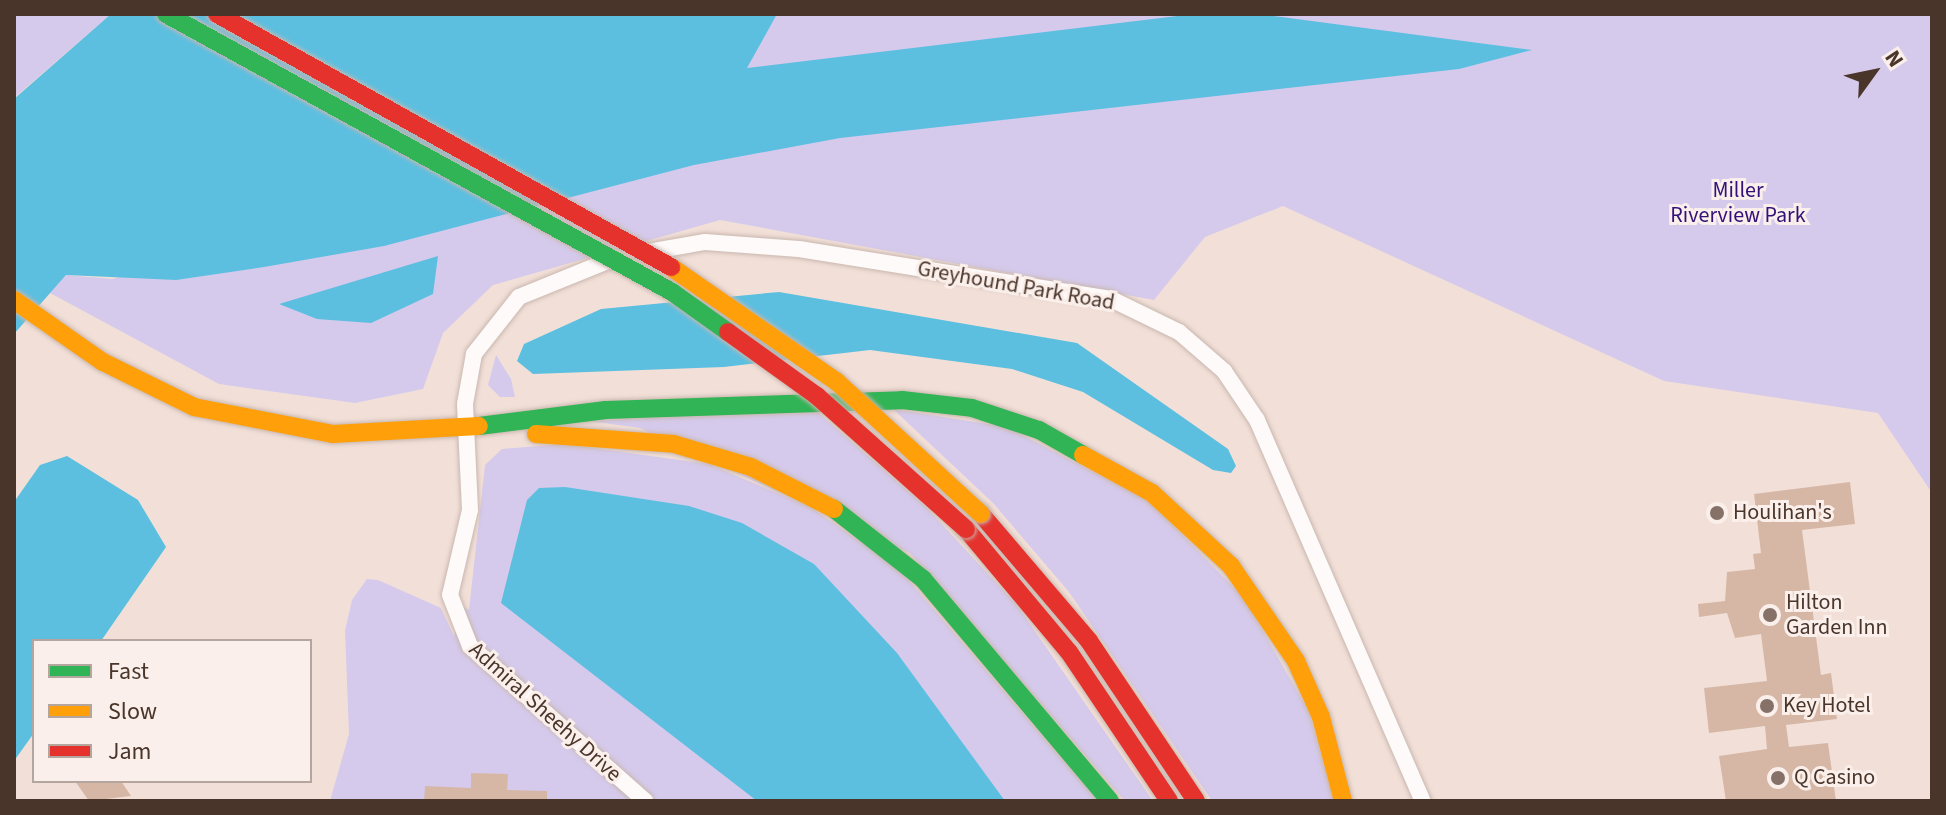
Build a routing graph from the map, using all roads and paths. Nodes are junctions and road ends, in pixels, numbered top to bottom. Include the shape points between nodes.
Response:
1 (166, 14) edge
2 (217, 14) edge
3 (14, 300) edge
4 (473, 427) junction
5 (645, 801) edge
6 (1110, 801) edge
7 (1169, 801) edge
8 (1196, 801) edge
9 (1343, 801) edge
10 (1423, 801) edge

1 - 7 main road, bridge via 672,292 817,396 966,529 1069,652
2 - 8 main road, bridge via 689,277 837,382 981,514 1089,641
3 - 4 main road via 143,385 194,407 274,427 333,434
4 - 5 street, Admiral Sheehy Drive via 470,510 450,595 459,631
4 - 6 main road via 674,444 761,471 840,512 923,579
4 - 9 main road via 606,410 902,400 972,408 1039,430 1152,493 1231,566 1296,661 1321,717
4 - 10 street, Greyhound Park Road via 474,354 504,310 541,284 628,256 747,243 1134,308 1202,350 1257,420

